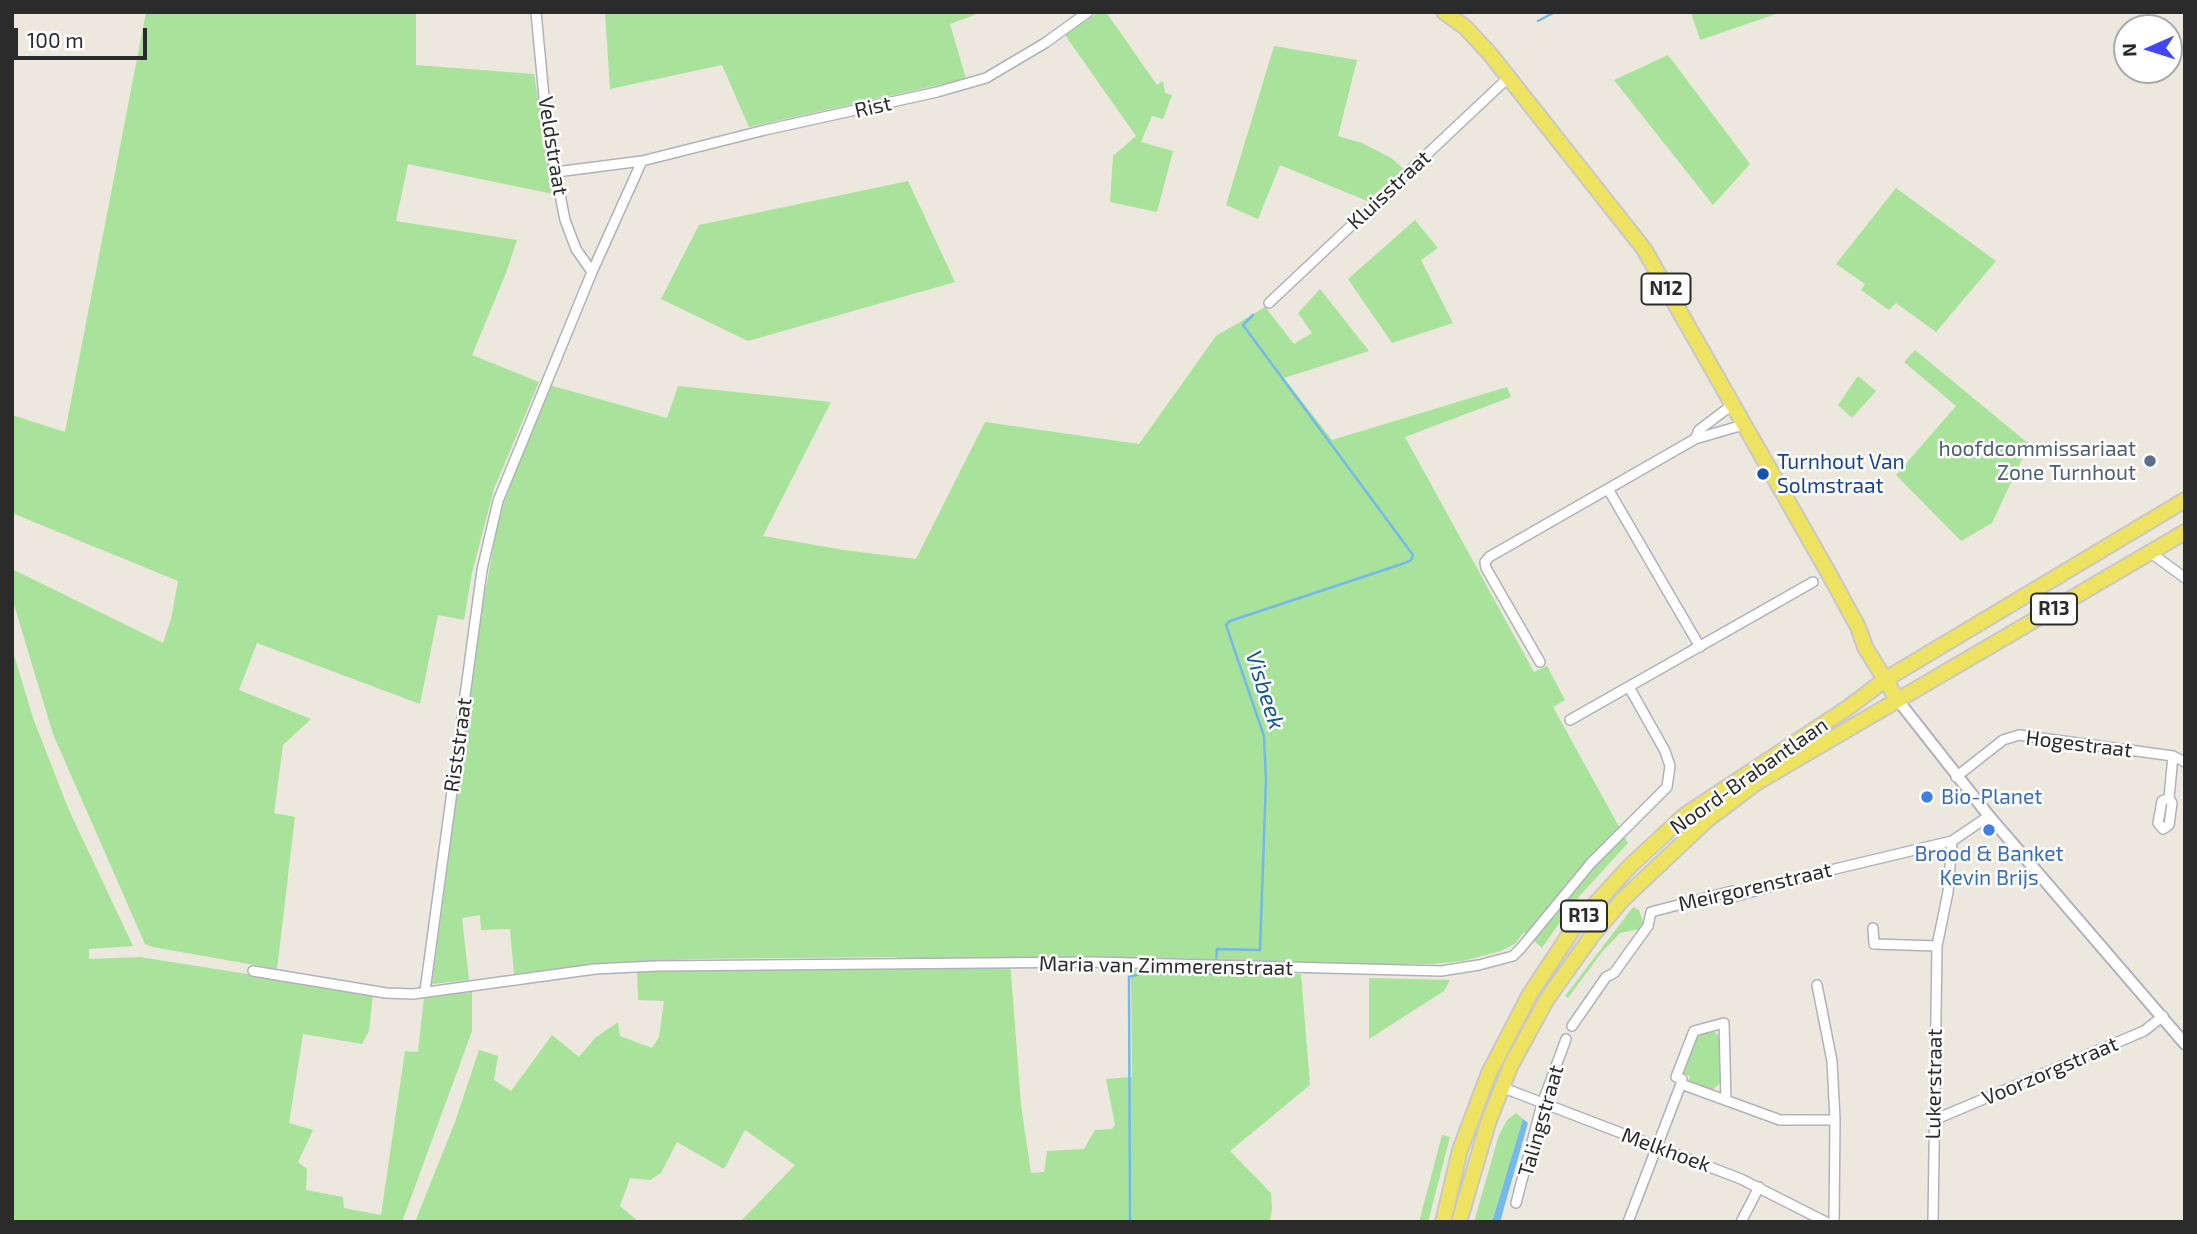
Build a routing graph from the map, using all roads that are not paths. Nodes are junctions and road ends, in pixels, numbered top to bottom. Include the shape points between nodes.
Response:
1 (536, 12) edge
2 (1088, 12) edge
3 (1444, 12) edge
4 (1509, 77) junction
5 (642, 161) junction
6 (556, 172) junction
7 (592, 272) junction
8 (1269, 303) dead end
9 (1732, 405) junction
10 (1743, 425) junction
11 (1695, 439) junction
12 (1608, 489) junction
13 (2185, 500) edge
14 (2185, 531) edge
15 (2151, 552) junction
16 (2185, 578) edge
17 (1813, 582) dead end
18 (1700, 648) junction
19 (1540, 662) dead end
20 (1886, 679) junction
21 (1629, 687) junction
22 (1897, 699) junction
23 (1570, 720) dead end
24 (2173, 756) junction
25 (2185, 762) edge
26 (1956, 777) junction
27 (2169, 798) dead end
28 (1989, 816) junction
29 (1952, 841) junction
30 (1873, 928) dead end
31 (1937, 946) junction
32 (253, 971) dead end
33 (1817, 985) dead end
34 (425, 991) junction
35 (2163, 1016) junction
36 (1572, 1026) dead end
37 (1566, 1039) dead end
38 (2185, 1043) edge
39 (1681, 1084) junction
40 (1501, 1087) junction
41 (1726, 1100) junction
42 (1542, 1104) junction
43 (1835, 1120) junction
44 (1934, 1120) junction
45 (1657, 1147) junction
46 (1759, 1187) junction
47 (1516, 1203) dead end
48 (1443, 1222) edge
49 (1460, 1222) edge
50 (1628, 1222) edge
51 (1741, 1222) edge
52 (1826, 1222) edge
53 (1834, 1222) edge
54 (1933, 1222) edge

1 - 6 street, Veldstraat via 547,129
2 - 5 street, Rist via 986,78
3 - 4 main road, N12 via 1476,38
4 - 8 street, Kluisstraat
4 - 9 main road, N12 via 1644,249
5 - 6 street, Rist
5 - 7 street
6 - 7 street, Veldstraat via 565,220 576,249
7 - 34 street, Riststraat via 498,501 482,570
9 - 10 main road, N12
9 - 11 street via 1699,430
10 - 11 street
10 - 20 main road, N12
11 - 12 street
12 - 18 street
12 - 19 street via 1485,562
13 - 20 main road, Noord-Brabantlaan / R13
14 - 15 main road, Noord-Brabantlaan / R13
15 - 16 street
15 - 22 main road, Noord-Brabantlaan / R13
17 - 18 street
18 - 21 street
20 - 22 main road, N12
20 - 48 main road, Noord-Brabantlaan / R13 via 1685,815 1575,926 1530,994 1489,1073 1460,1150
21 - 23 street
21 - 34 street, Maria van Zimmerenstraat via 1665,751 1670,766 1667,787 1591,863 1513,956 1479,965 1441,971 1093,962 656,966
22 - 26 street
22 - 40 main road, Noord-Brabantlaan / R13 via 1756,783 1707,820 1620,902 1547,999
24 - 25 street, Hogestraat
24 - 26 street, Hogestraat via 2019,735 2003,740
24 - 27 street
26 - 28 street
28 - 29 street, Meirgorenstraat
28 - 35 street
29 - 31 street, Lukerstraat
29 - 36 street, Meirgorenstraat via 1733,897 1732,891 1651,912 1648,926
30 - 31 street via 1872,948
31 - 44 street, Lukerstraat
32 - 34 street via 386,993
33 - 43 street via 1832,1061
35 - 38 street
35 - 44 street, Voorzorgstraat via 2144,1031
37 - 42 street, Talingstraat
39 - 41 street
39 - 41 street via 1682,1079 1676,1077 1693,1031 1724,1023
39 - 45 street
40 - 42 street, Melkhoek
40 - 49 main road, Noord-Brabantlaan / R13
41 - 43 street via 1780,1120
42 - 45 street, Melkhoek
42 - 47 street, Talingstraat
43 - 53 street
44 - 54 street, Lukerstraat
45 - 46 street, Melkhoek
45 - 50 street
46 - 51 street
46 - 52 street, Melkhoek

